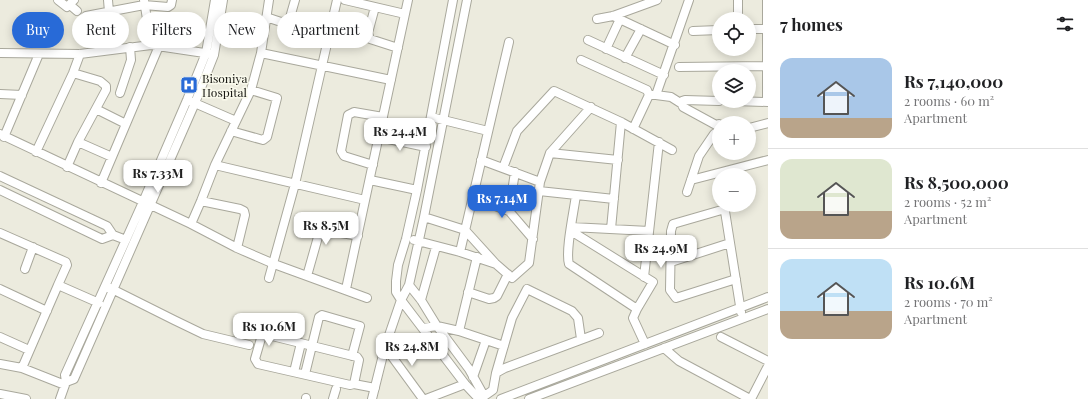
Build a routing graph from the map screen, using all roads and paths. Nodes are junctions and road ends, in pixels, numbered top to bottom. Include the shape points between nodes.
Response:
1 (58, 0) edge
2 (108, 0) edge
3 (172, 0) edge
4 (215, 0) edge
5 (223, 0) edge
6 (269, 0) edge
7 (295, 0) edge
8 (337, 0) edge
9 (345, 0) edge
10 (408, 0) edge
11 (453, 0) edge
12 (467, 0) edge
13 (657, 0) edge
14 (689, 0) edge
15 (738, 0) edge
16 (767, 0) edge
17 (72, 2) edge
18 (144, 3) edge
19 (375, 7) junction
20 (77, 11) dead end
21 (109, 12) joint
22 (267, 12) edge
23 (738, 12) edge
24 (405, 14) junction
25 (269, 18) edge
26 (617, 18) junction
27 (597, 19) dead end
28 (640, 29) junction
29 (756, 29) edge
30 (768, 29) edge
31 (712, 30) edge
32 (693, 31) dead end
33 (588, 40) dead end
34 (509, 42) dead end
35 (675, 45) junction
36 (137, 46) edge
37 (130, 47) junction
38 (159, 48) edge
39 (172, 48) edge
40 (262, 48) edge
41 (398, 48) junction
42 (606, 49) junction
43 (0, 53) edge
44 (261, 53) junction
45 (39, 54) junction
46 (80, 54) junction
47 (210, 54) junction
48 (625, 58) junction
49 (581, 60) dead end
50 (322, 66) junction
51 (767, 66) edge
52 (679, 67) dead end
53 (73, 73) junction
54 (664, 75) junction
55 (391, 80) junction
56 (251, 90) junction
57 (120, 93) dead end
58 (0, 94) edge
59 (22, 95) junction
60 (653, 95) junction
61 (712, 101) edge
62 (191, 102) junction
63 (756, 102) edge
64 (768, 102) edge
65 (682, 104) junction
66 (591, 107) junction
67 (96, 109) junction
68 (383, 117) junction
69 (431, 117) junction
70 (444, 120) junction
71 (236, 121) junction
72 (712, 121) edge
73 (621, 122) junction
74 (768, 123) edge
75 (126, 124) junction
76 (756, 126) edge
77 (633, 129) junction
78 (231, 131) junction
79 (488, 131) junction
80 (2, 136) edge
81 (379, 137) junction
82 (712, 141) edge
83 (78, 142) junction
84 (659, 142) junction
85 (426, 147) junction
86 (672, 150) dead end
87 (36, 152) junction
88 (550, 153) junction
89 (112, 157) junction
90 (482, 160) junction
91 (618, 160) junction
92 (768, 160) edge
93 (215, 165) junction
94 (373, 165) junction
95 (67, 167) junction
96 (503, 168) junction
97 (515, 172) junction
98 (0, 176) edge
99 (370, 180) junction
100 (691, 180) junction
101 (540, 182) junction
102 (101, 183) junction
103 (295, 184) junction
104 (25, 187) junction
105 (0, 190) edge
106 (417, 190) junction
107 (539, 191) junction
108 (687, 192) dead end
109 (576, 195) junction
110 (473, 198) junction
111 (614, 198) junction
112 (19, 200) junction
113 (365, 200) junction
114 (201, 201) junction
115 (147, 204) junction
116 (508, 211) junction
117 (712, 211) edge
118 (725, 212) edge
119 (424, 217) junction
120 (191, 224) junction
121 (571, 229) junction
122 (611, 229) junction
123 (465, 230) junction
124 (649, 232) junction
125 (0, 233) edge
126 (113, 235) junction
127 (358, 236) junction
128 (406, 239) junction
129 (533, 239) junction
130 (126, 240) junction
131 (418, 242) junction
132 (730, 243) junction
133 (33, 247) junction
134 (436, 247) junction
135 (236, 248) junction
136 (460, 252) junction
137 (477, 257) junction
138 (671, 262) junction
139 (274, 264) junction
140 (496, 264) junction
141 (25, 269) dead end
142 (508, 274) junction
143 (307, 276) junction
144 (644, 277) junction
145 (270, 278) dead end
146 (736, 279) junction
147 (409, 285) junction
148 (58, 286) junction
149 (109, 288) junction
150 (0, 289) edge
151 (346, 289) junction
152 (468, 292) junction
153 (768, 297) edge
154 (367, 298) dead end
155 (401, 300) junction
156 (421, 300) junction
157 (99, 303) junction
158 (740, 307) junction
159 (768, 308) edge
160 (637, 309) junction
161 (47, 310) junction
162 (742, 318) junction
163 (437, 326) junction
164 (423, 328) junction
165 (459, 330) junction
166 (599, 333) dead end
167 (0, 337) edge
168 (721, 337) dead end
169 (581, 339) junction
170 (486, 340) junction
171 (301, 343) junction
172 (645, 344) junction
173 (249, 345) dead end
174 (312, 346) junction
175 (504, 346) junction
176 (385, 347) junction
177 (664, 348) junction
178 (30, 350) junction
179 (352, 356) junction
180 (768, 362) edge
181 (0, 364) edge
182 (768, 366) edge
183 (22, 368) junction
184 (294, 372) junction
185 (496, 373) junction
186 (304, 374) junction
187 (473, 377) junction
188 (66, 384) junction
189 (354, 384) junction
190 (465, 384) junction
191 (374, 388) junction
192 (336, 389) dead end
193 (0, 394) edge
194 (481, 398) edge
195 (26, 399) edge
196 (60, 399) edge
197 (334, 399) edge
198 (372, 399) edge
199 (424, 399) edge
200 (500, 399) edge
201 (529, 399) edge
202 (750, 399) edge

1 - 17 street via 68,7
2 - 21 street
3 - 18 street via 168,7
4 - 47 street
5 - 47 street
6 - 22 street
7 - 25 street via 289,21 281,22
8 - 50 street
9 - 19 street
10 - 24 street
11 - 69 street
12 - 70 street
13 - 26 street
14 - 35 street
15 - 23 street
16 - 30 street
17 - 20 street
18 - 21 street
19 - 24 street
19 - 41 street via 368,33 370,39
24 - 41 street
26 - 27 street
26 - 28 street
26 - 42 street
28 - 35 street
28 - 48 street
29 - 30 street
30 - 51 street
31 - 32 street
33 - 42 street
34 - 79 street
35 - 54 street
36 - 37 street
37 - 46 street
37 - 57 street via 131,60
38 - 75 street
39 - 47 street
40 - 44 street
41 - 55 street
42 - 48 street
43 - 45 street
44 - 50 street
44 - 56 street
45 - 46 street
45 - 59 street
46 - 53 street
47 - 62 street
48 - 54 street
49 - 60 street
50 - 55 street
50 - 103 street
51 - 52 street
51 - 64 street
53 - 67 street via 100,81 106,86
53 - 87 street
54 - 60 street
55 - 68 street
56 - 71 street
56 - 78 street via 277,98 267,137 263,140
58 - 59 street
59 - 80 street
60 - 65 street via 671,97
60 - 77 street
61 - 65 street via 685,100
62 - 71 street
62 - 115 street
63 - 64 street
65 - 72 street via 683,107
66 - 73 street
66 - 88 street
66 - 96 street via 554,90 517,131
67 - 75 street
67 - 83 street
68 - 81 street
68 - 94 street via 354,112 348,115 340,151 344,156
69 - 70 street
69 - 85 street
70 - 79 street
70 - 119 street
71 - 78 street
73 - 77 street
73 - 91 street
74 - 76 street
75 - 89 street
77 - 84 street
78 - 93 street
79 - 90 street
80 - 87 street
81 - 85 street
81 - 94 street
82 - 100 street via 699,156
83 - 89 street
83 - 95 street
84 - 86 street
84 - 124 street
85 - 106 street
87 - 95 street
88 - 91 street
88 - 101 street
89 - 102 street
90 - 96 street
90 - 110 street
91 - 111 street
92 - 100 street
93 - 103 street
93 - 114 street
94 - 99 street
95 - 102 street
96 - 97 street
97 - 101 street
97 - 116 street
98 - 104 street
99 - 106 street
99 - 113 street
100 - 108 street
101 - 107 street
102 - 115 street
103 - 113 street
103 - 139 street
104 - 112 street
104 - 126 street via 107,226
105 - 112 street
106 - 128 street
107 - 109 street
107 - 129 street
109 - 111 street
109 - 121 street
110 - 116 street
110 - 123 street
111 - 122 street
112 - 126 street via 102,239
113 - 127 street
114 - 120 street
114 - 135 street via 244,211
115 - 120 street
115 - 130 street
115 - 149 street
116 - 129 street
117 - 138 street via 674,224 671,231
118 - 132 street
119 - 123 street
119 - 131 street
120 - 135 street
121 - 122 street
121 - 144 street
121 - 160 street via 567,259 569,264
122 - 124 street
123 - 136 street
123 - 140 street
124 - 144 street
125 - 133 street
126 - 130 street
127 - 143 street via 328,232 318,236
127 - 151 street
128 - 131 street
128 - 155 street via 396,281 396,292
129 - 142 street via 529,263 512,278
130 - 149 street
131 - 134 street
131 - 147 street
132 - 138 street
132 - 146 street
133 - 141 street
133 - 148 street via 66,262
134 - 136 street
134 - 156 street
135 - 139 street
136 - 137 street
137 - 140 street
137 - 152 street
138 - 146 street via 670,290 676,298
139 - 143 street
139 - 145 street
140 - 142 street
142 - 152 street via 494,298
143 - 151 street
144 - 160 street via 653,282
146 - 158 street
147 - 155 street
147 - 156 street
148 - 157 street
148 - 161 street
149 - 157 street
149 - 173 street via 203,334
149 - 188 street via 74,379
150 - 161 street
151 - 154 street
152 - 165 street
153 - 158 street
155 - 164 street
155 - 176 street
156 - 163 street
157 - 188 street via 65,375
158 - 162 street
158 - 172 street
159 - 162 street
160 - 172 street via 633,318
161 - 178 street
162 - 177 street
163 - 164 street
163 - 165 street
163 - 187 street
164 - 190 street
165 - 170 street
166 - 169 street
167 - 178 street
168 - 180 street
169 - 175 street via 578,318 572,311 526,290 512,318
169 - 185 street
170 - 175 street
170 - 187 street
171 - 174 street
171 - 184 street
171 - 184 street via 263,334 255,359 258,364
172 - 200 street
174 - 179 street
174 - 179 street via 319,317 324,315 360,326
174 - 186 street
175 - 185 street
176 - 191 street
176 - 199 street
177 - 201 street
177 - 202 street via 679,360
178 - 183 street
179 - 189 street via 359,360
181 - 183 street
182 - 202 street
183 - 188 street
184 - 186 street
185 - 194 street via 492,390
186 - 189 street
187 - 194 street
188 - 196 street
189 - 191 street
190 - 194 street
190 - 199 street
191 - 198 street
192 - 197 street
193 - 195 street

